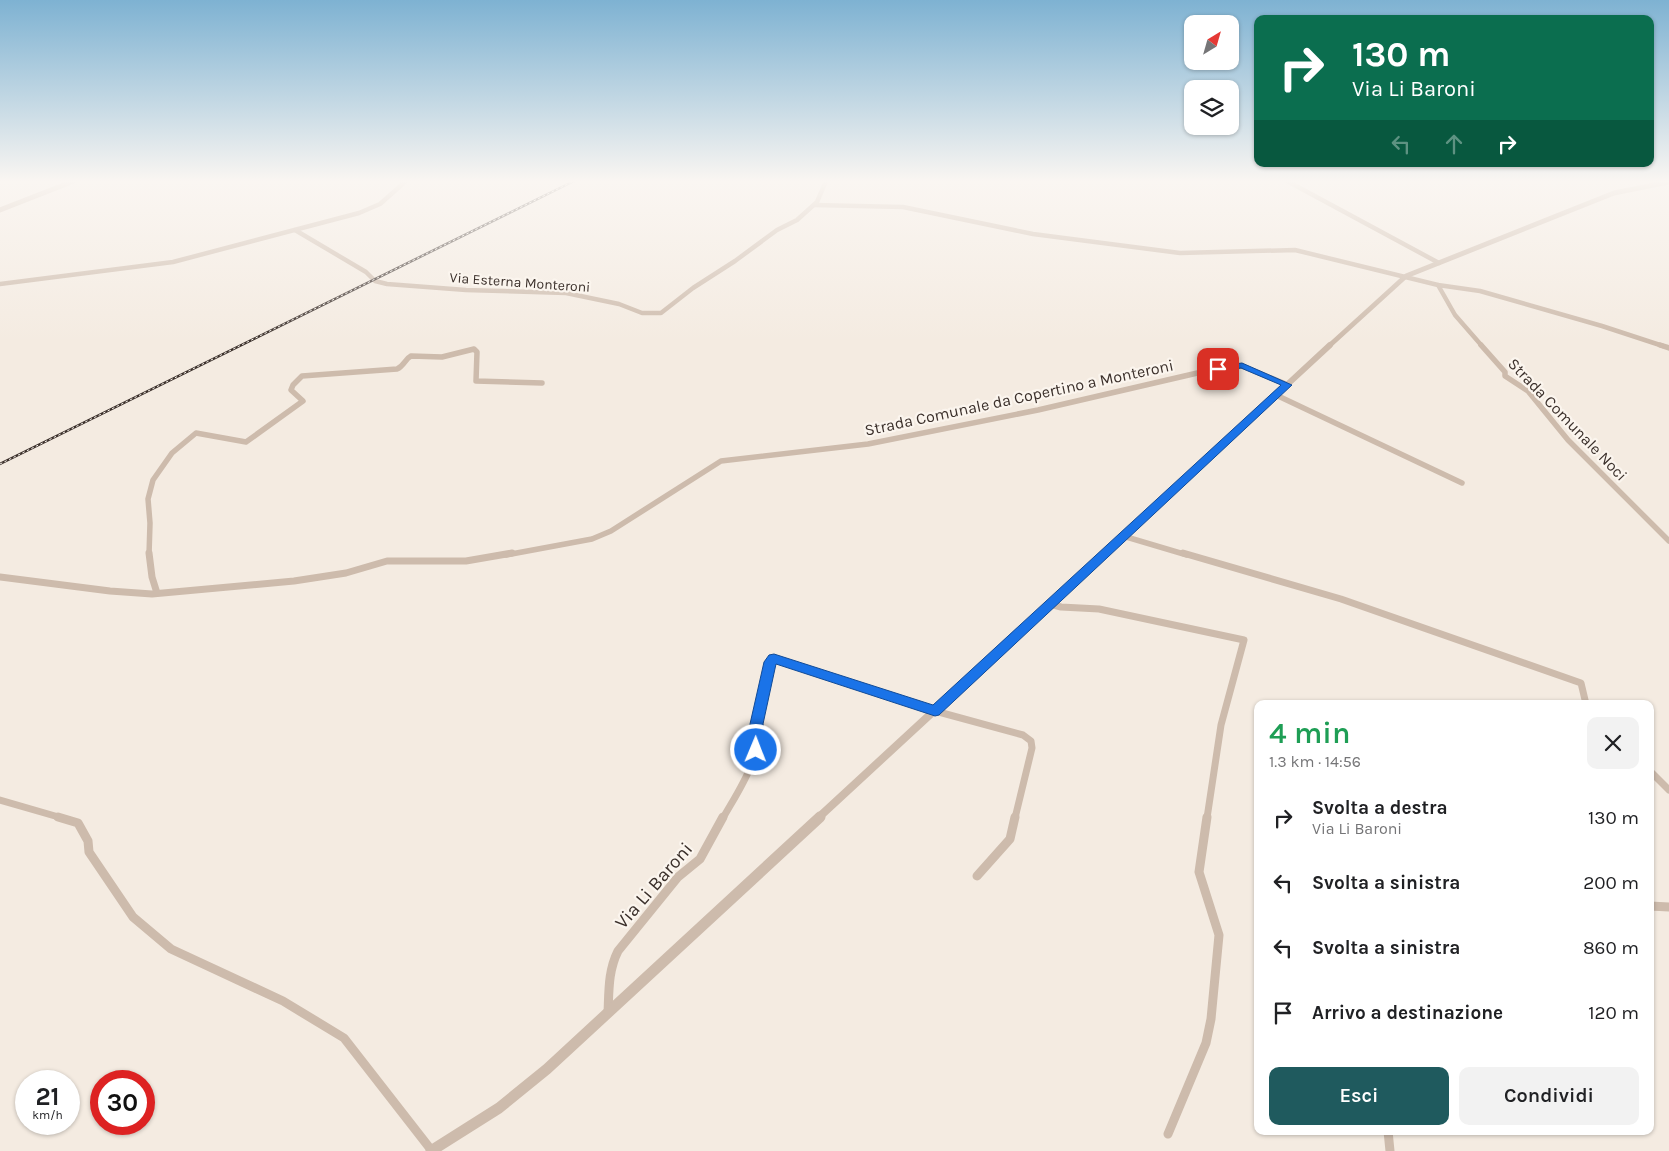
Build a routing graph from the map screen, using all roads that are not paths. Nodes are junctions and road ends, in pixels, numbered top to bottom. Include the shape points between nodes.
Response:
1 (277, 235) edge
2 (303, 235) edge
3 (771, 235) edge
4 (1040, 235) edge
5 (1387, 235) edge
6 (1510, 235) edge
7 (1439, 263) junction
8 (1406, 276) junction
9 (0, 284) edge
10 (1438, 285) junction
11 (1669, 348) edge
12 (542, 382) dead end
13 (1288, 385) junction
14 (1276, 395) junction
15 (1462, 483) dead end
16 (1123, 536) junction
17 (1669, 541) edge
18 (0, 577) edge
19 (157, 593) junction
20 (1050, 604) junction
21 (1585, 700) edge
22 (935, 711) junction
23 (1654, 775) edge
24 (1669, 790) edge
25 (0, 800) edge
26 (976, 876) dead end
27 (1654, 906) edge
28 (1669, 907) edge
29 (608, 1013) junction
30 (1168, 1134) dead end
31 (1388, 1135) edge
32 (432, 1151) edge
33 (1390, 1151) edge

1 - 9 street via 173,262
2 - 3 street, Via Esterna Monteroni via 366,272 375,281 387,284 566,294 604,300 653,314 667,310 693,288
4 - 8 street via 1180,253 1295,250
5 - 7 street
6 - 7 street
7 - 8 street
8 - 10 street
8 - 13 street
10 - 11 street via 1480,291
10 - 17 street, Strada Comunale Noci via 1455,315 1505,372 1505,376 1528,391 1568,440
12 - 19 street via 476,381 477,352 474,349 442,357 411,356 397,369 302,376 292,390 304,401 246,442 196,433 176,449 158,472 148,497 149,560
13 - 14 street
13 - 19 street, Strada Comunale da Copertino a Monteroni via 1242,366 1206,371 914,436 721,461 612,531 592,539 466,561 387,561 346,574
14 - 15 street
14 - 16 street
16 - 20 street
16 - 21 street via 1341,599 1581,683
18 - 19 street, Strada Comunale da Copertino a Monteroni via 110,591
20 - 22 street
20 - 30 street via 1099,608 1244,640 1221,725 1199,872 1219,935 1211,1018 1206,1043
22 - 26 street via 1023,735 1031,741 1010,839
22 - 29 street
22 - 29 street, Via Li Baroni via 778,659 770,662 756,724 756,750 751,766 700,859 678,877 618,950 610,969
23 - 24 street
25 - 32 street via 78,823 88,841 89,852 133,916 171,949 283,1000 344,1038
27 - 28 street
29 - 32 street via 523,1090
31 - 33 street

